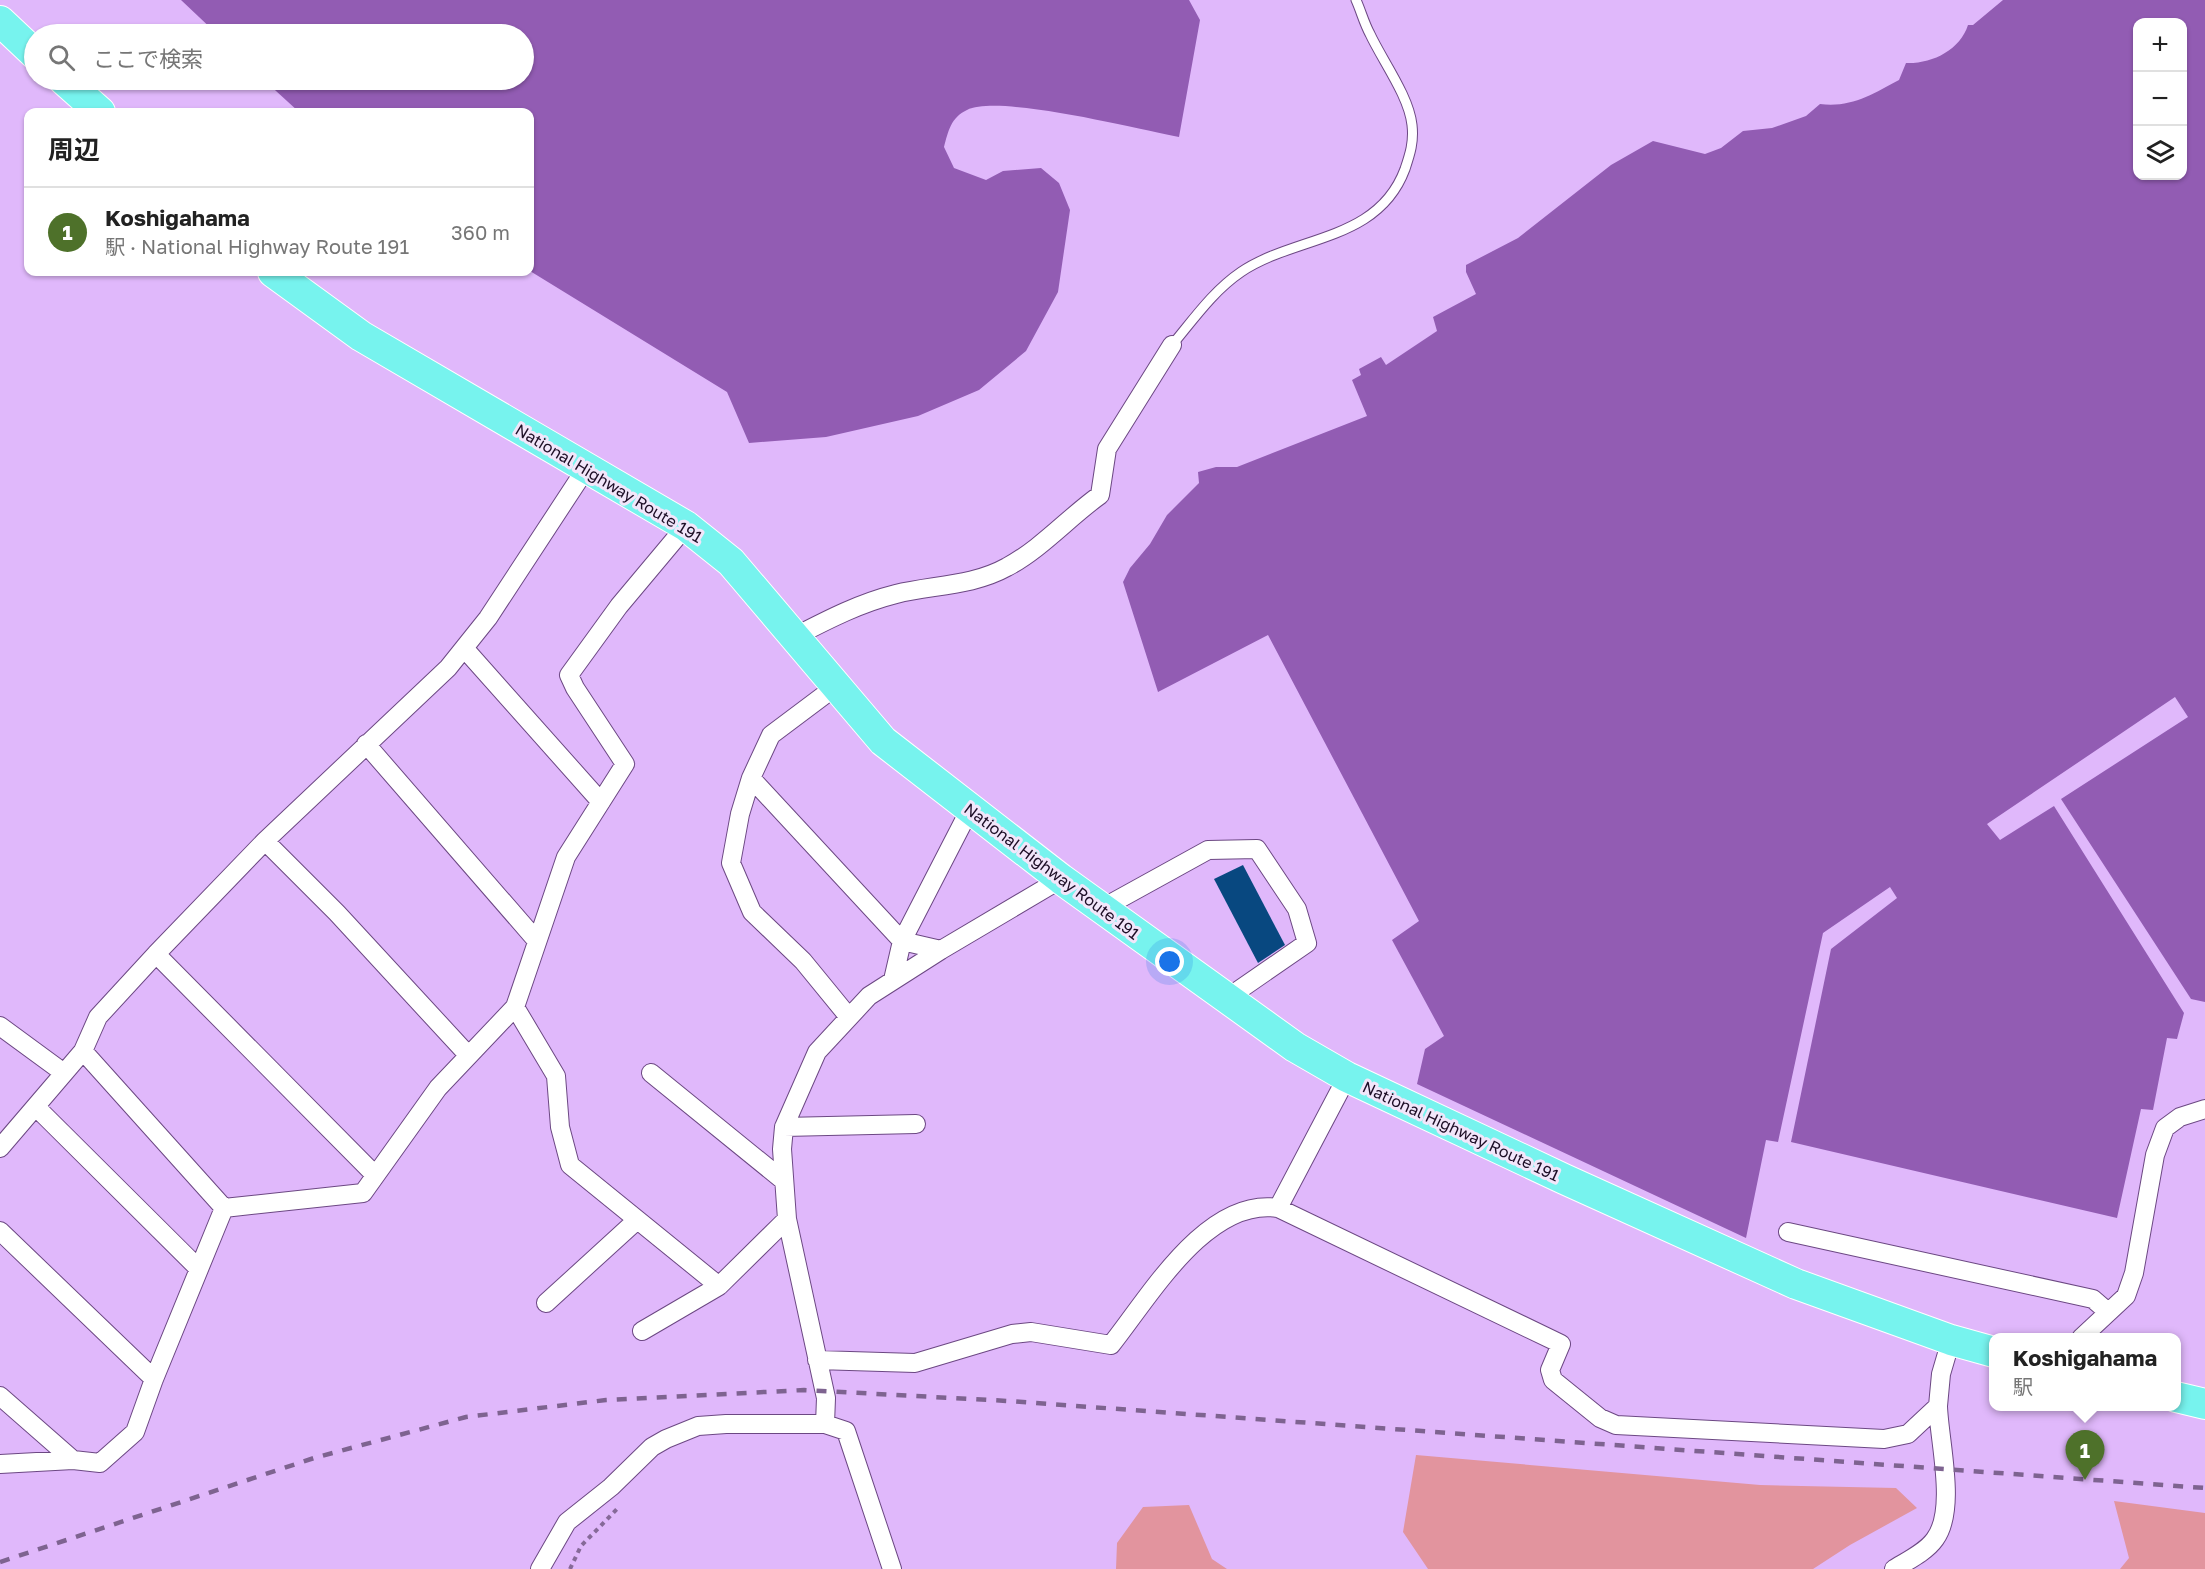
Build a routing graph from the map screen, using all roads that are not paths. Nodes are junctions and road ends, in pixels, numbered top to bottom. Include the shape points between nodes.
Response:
1 (1356, 0) edge
2 (0, 21) edge
3 (24, 44) edge
4 (75, 90) edge
5 (96, 108) edge
6 (278, 276) edge
7 (1172, 345) joint
8 (587, 467) junction
9 (686, 526) junction
10 (796, 636) junction
11 (464, 648) junction
12 (835, 687) junction
13 (366, 744) junction
14 (751, 778) junction
15 (601, 802) junction
16 (970, 809) junction
17 (265, 841) junction
18 (1061, 879) junction
19 (1101, 909) junction
20 (902, 940) junction
21 (537, 941) junction
22 (941, 950) junction
23 (156, 954) junction
24 (893, 980) junction
25 (1226, 999) junction
26 (515, 1007) junction
27 (848, 1016) junction
28 (0, 1026) edge
29 (82, 1051) junction
30 (468, 1055) junction
31 (64, 1073) junction
32 (651, 1073) dead end
33 (1347, 1077) junction
34 (36, 1107) junction
35 (2205, 1109) edge
36 (916, 1124) dead end
37 (784, 1127) junction
38 (0, 1148) edge
39 (375, 1175) junction
40 (784, 1181) junction
41 (224, 1208) junction
42 (1278, 1208) junction
43 (787, 1219) junction
44 (637, 1220) junction
45 (0, 1231) edge
46 (1788, 1232) dead end
47 (199, 1269) junction
48 (719, 1286) junction
49 (546, 1303) dead end
50 (2108, 1312) junction
51 (642, 1331) dead end
52 (2085, 1333) edge
53 (1951, 1340) junction
54 (1989, 1351) edge
55 (817, 1360) junction
56 (154, 1379) junction
57 (0, 1396) edge
58 (2181, 1398) edge
59 (2205, 1404) edge
60 (1938, 1406) junction
61 (825, 1424) junction
62 (73, 1460) junction
63 (0, 1464) edge
64 (540, 1569) edge
65 (892, 1569) edge
66 (1894, 1569) edge

1 - 7 lane via 1412,122 1413,147 1402,178 1384,206 1344,232 1272,255 1240,273 1210,299
2 - 3 highway
4 - 5 highway
6 - 8 highway, National Highway Route 191 via 361,336
7 - 10 street via 1107,450 1100,495 1035,547 1007,567 980,579 858,604
8 - 9 highway, National Highway Route 191
8 - 11 street
9 - 10 highway, National Highway Route 191 via 731,562
9 - 15 street via 619,606 569,675 625,764
10 - 12 highway, National Highway Route 191
11 - 13 street via 448,668
11 - 15 street
12 - 14 street via 771,735
12 - 16 highway, National Highway Route 191 via 883,741
13 - 17 street
13 - 21 street
14 - 20 street
14 - 27 street via 731,863 752,912 803,961
15 - 21 street via 566,857
16 - 18 highway, National Highway Route 191
16 - 20 street
17 - 23 street
17 - 30 street
18 - 19 highway, National Highway Route 191
18 - 22 street
19 - 25 highway, National Highway Route 191
19 - 25 street via 1208,850 1257,849 1297,909 1307,944
20 - 22 street
20 - 24 street
21 - 26 street
22 - 24 street
23 - 29 street via 98,1017
23 - 39 street
24 - 27 street
25 - 33 highway, National Highway Route 191
26 - 30 street
26 - 44 street via 556,1076 560,1126 570,1165
27 - 37 street via 817,1052
28 - 31 street
29 - 31 street
29 - 41 street
30 - 39 street via 438,1088
31 - 34 street
32 - 40 street
33 - 42 street
33 - 53 highway, National Highway Route 191 via 1796,1284
34 - 38 street
34 - 47 street
35 - 50 street via 2180,1117 2165,1128 2155,1155 2131,1281 2126,1296
36 - 37 street
37 - 40 street
39 - 41 street via 363,1193
40 - 43 street
41 - 47 street
42 - 55 street via 1243,1210 1217,1222 1188,1248 1111,1345 1031,1332 915,1363
42 - 60 street via 1561,1344 1550,1370 1553,1380 1600,1418 1616,1425 1884,1439 1908,1434
43 - 48 street
43 - 55 street
44 - 48 street
44 - 49 street
45 - 56 street
46 - 50 street via 2093,1299
47 - 56 street
48 - 51 street
50 - 52 street
53 - 54 highway, National Highway Route 191
53 - 60 street via 1941,1374
55 - 61 street via 826,1398
56 - 62 street via 135,1432 100,1463
57 - 62 street
58 - 59 highway
60 - 66 street via 1946,1489 1942,1523 1935,1539
61 - 64 street via 707,1425 666,1439 567,1522
61 - 65 street via 846,1431
62 - 63 street

